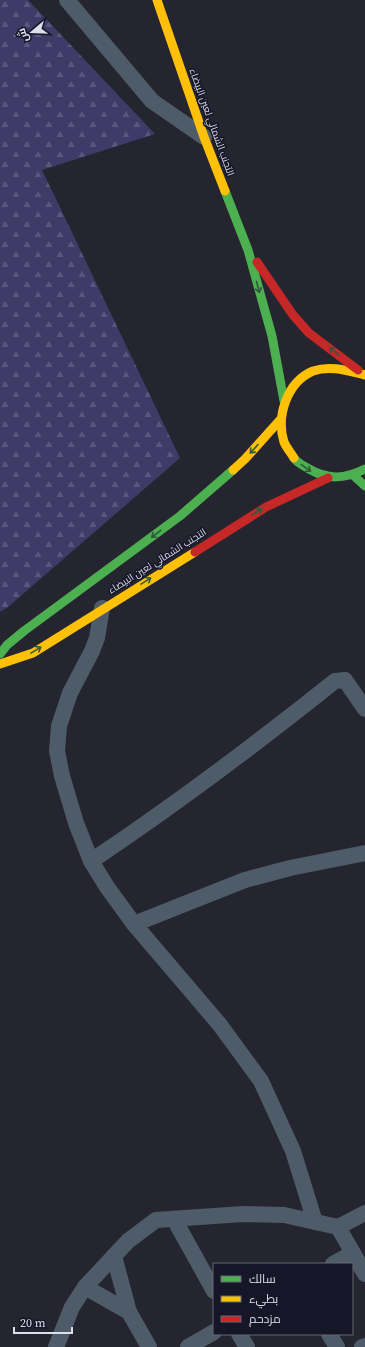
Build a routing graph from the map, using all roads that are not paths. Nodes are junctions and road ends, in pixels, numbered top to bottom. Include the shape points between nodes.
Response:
1 (67, 0) edge
2 (157, 0) edge
3 (204, 137) junction
4 (248, 250) junction
5 (365, 375) edge
6 (284, 401) junction
7 (280, 420) junction
8 (365, 470) edge
9 (353, 475) junction
10 (328, 478) junction
11 (365, 486) edge
12 (102, 608) junction
13 (0, 654) edge
14 (0, 664) edge
15 (365, 709) edge
16 (365, 853) edge
17 (91, 861) junction
18 (134, 924) junction
19 (365, 1213) edge
20 (174, 1219) junction
21 (315, 1222) junction
22 (338, 1227) junction
23 (353, 1253) junction
24 (114, 1256) junction
25 (335, 1263) edge
26 (365, 1274) edge
27 (84, 1287) junction
28 (213, 1289) edge
29 (129, 1312) junction
30 (213, 1333) edge
31 (240, 1335) edge
32 (330, 1335) edge
33 (56, 1347) edge
34 (149, 1347) edge
35 (188, 1347) edge
36 (247, 1347) edge
37 (337, 1347) edge

1 - 3 street via 152,101
2 - 3 main road, التجنب الشمالي لعين البيضاء
3 - 4 main road, التجنب الشمالي لعين البيضاء
5 -> 4 main road, التجنب الشمالي لعين البيضاء via 310,333 294,315
4 -> 6 main road, التجنب الشمالي لعين البيضاء via 272,336
5 - 6 main road via 351,369 319,369 304,376 292,387
6 - 7 main road
7 -> 10 main road via 283,440 293,458 308,471
7 -> 13 main road, التجنب الشمالي لعين البيضاء via 245,459 180,516 24,631
8 - 9 main road
9 - 10 main road
9 - 11 main road
12 -> 10 main road, التجنب الشمالي لعين البيضاء via 266,507
14 -> 12 main road, التجنب الشمالي لعين البيضاء via 32,652
12 - 17 street via 97,638 70,693 59,726 57,751 70,803
15 - 17 street via 345,680 335,681 148,824
16 - 18 street via 245,880
17 - 18 street
18 - 21 street via 220,1025 261,1081 293,1151
19 - 22 street
20 - 21 street via 284,1214
20 - 24 street via 156,1220 151,1223
20 - 28 street
21 - 22 street
22 - 23 street
23 - 25 street
23 - 26 street
24 - 27 street
24 - 29 street
27 - 29 street
27 - 33 street via 72,1307
29 - 34 street
30 - 35 street
31 - 36 street
32 - 37 street

